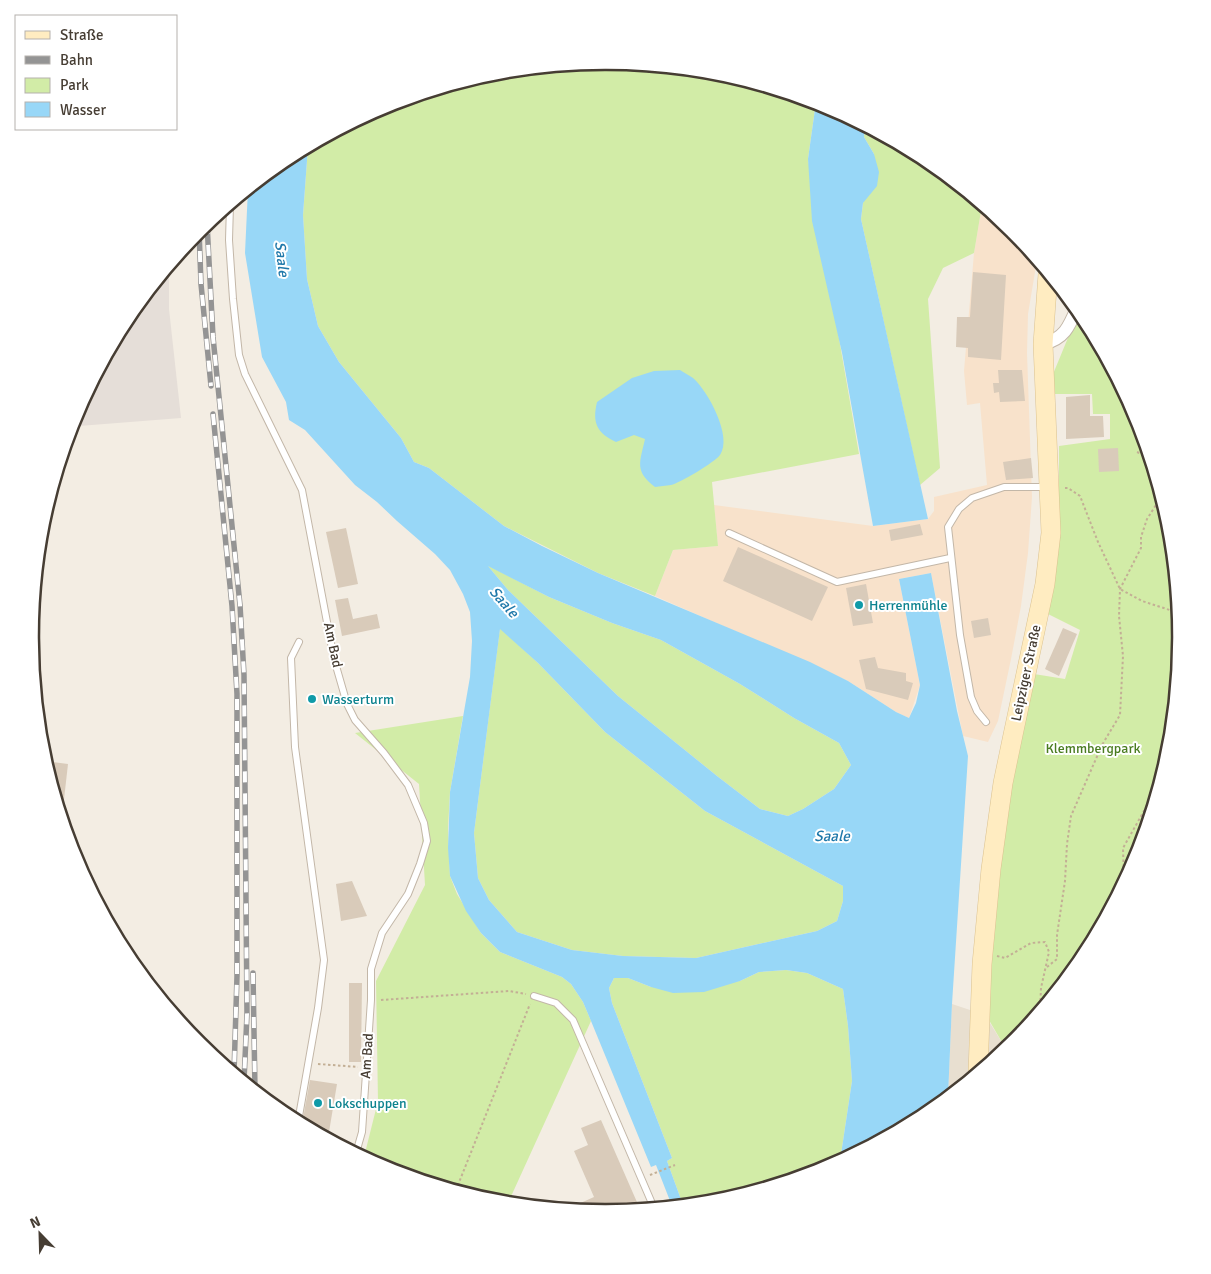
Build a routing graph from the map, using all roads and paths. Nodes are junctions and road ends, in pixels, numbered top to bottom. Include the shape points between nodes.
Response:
1 (230, 213) edge
2 (1047, 282) edge
3 (1073, 316) edge
4 (1043, 344) junction
5 (1137, 452) dead end
6 (1142, 454) edge
7 (1050, 487) junction
8 (1080, 496) dead end
9 (1156, 504) edge
10 (729, 533) dead end
11 (950, 558) junction
12 (1120, 589) junction
13 (1171, 610) edge
14 (299, 642) dead end
15 (986, 722) dead end
16 (1145, 808) edge
17 (1141, 816) joint
18 (1124, 866) edge
19 (983, 951) junction
20 (1047, 967) junction
21 (534, 996) junction
22 (371, 1000) junction
23 (1041, 1000) edge
24 (308, 1063) junction
25 (978, 1064) edge
26 (366, 1067) junction
27 (299, 1113) edge
28 (358, 1146) edge
29 (675, 1165) dead end
30 (658, 1172) dead end
31 (458, 1184) edge
32 (651, 1202) edge

1 - 22 lane, Am Bad via 228,240 239,355 245,374 302,490 334,659 348,704 355,720 408,785 424,823 427,841 420,864 408,894 382,933 371,969
2 - 4 street, Leipziger Straße
3 - 4 street via 1066,331 1054,341
4 - 7 street, Leipziger Straße
5 - 6 path
7 - 11 lane via 1004,487 972,498 959,509 948,527
7 - 19 street, Leipziger Straße via 1051,533 1045,584 1003,783
8 - 12 path
9 - 12 path via 1147,519 1141,548
10 - 11 lane via 837,582
11 - 15 lane via 971,697
12 - 13 path via 1142,601
12 - 20 path via 1123,656 1120,715 1102,746 1071,816 1058,959
14 - 24 lane via 291,658 295,747 324,960
16 - 17 path
17 - 18 path via 1123,848
19 - 20 path via 1005,958 1031,943 1045,942 1049,952
19 - 25 street, Leipziger Straße
20 - 23 path
21 - 22 path via 509,991
21 - 31 path
21 - 32 lane via 556,1003 573,1020
22 - 26 lane, Am Bad
24 - 26 path
24 - 27 lane
26 - 28 lane, Am Bad via 362,1132
29 - 30 path

